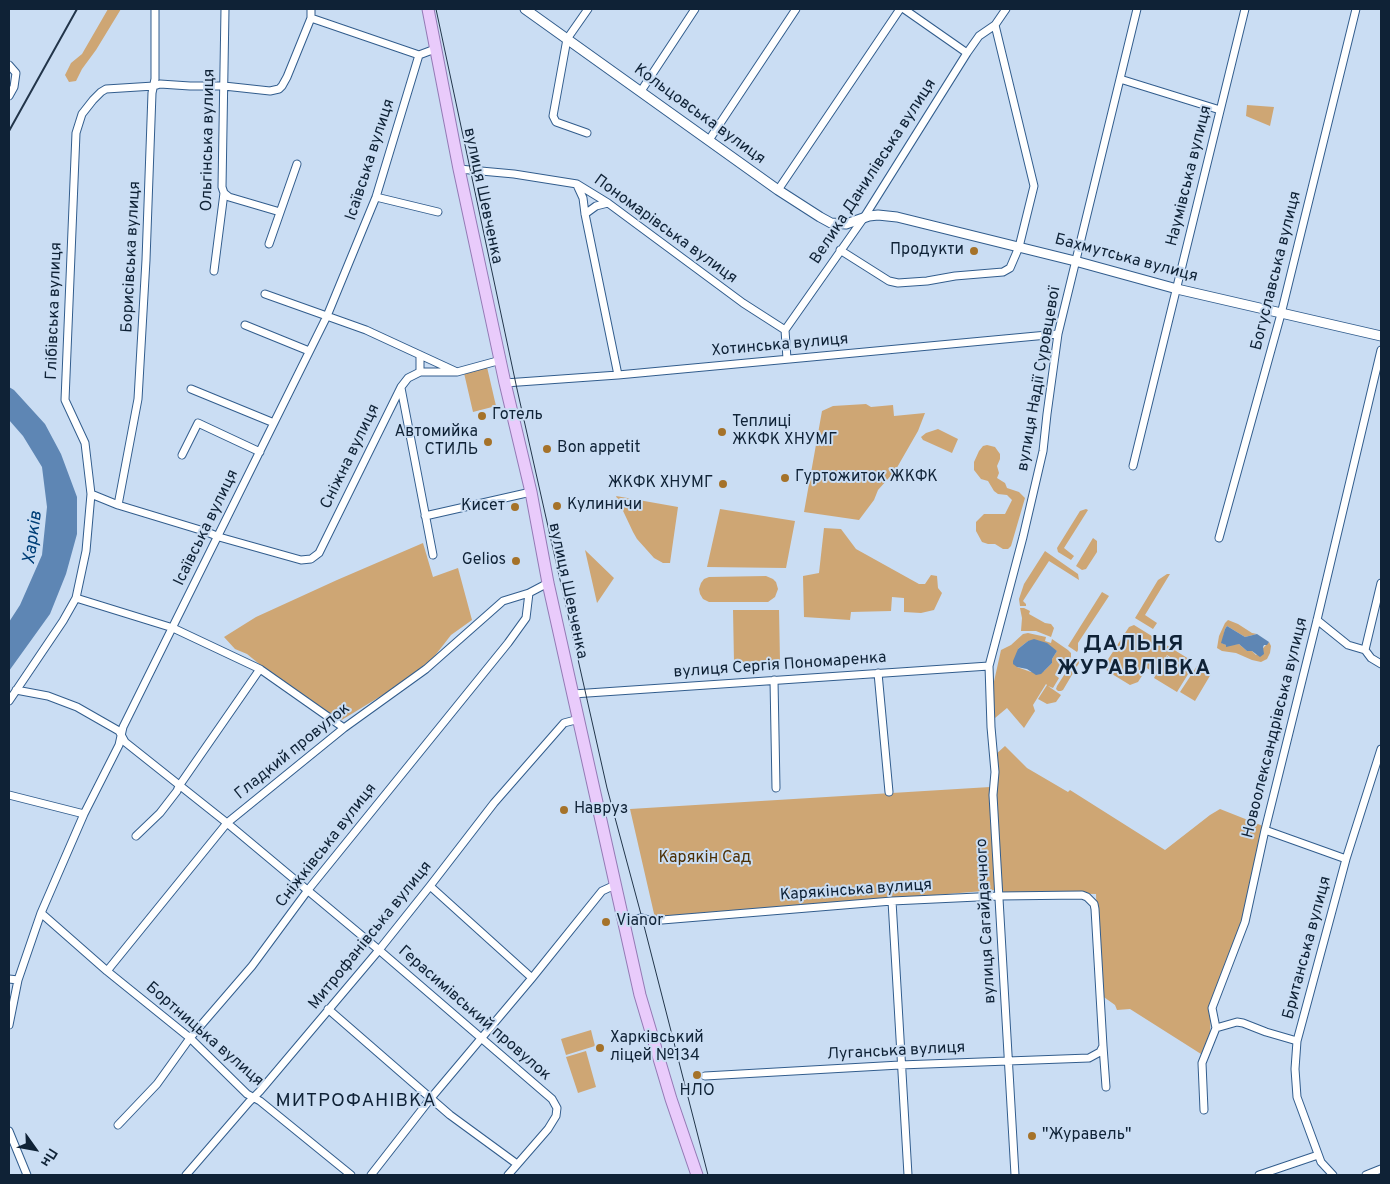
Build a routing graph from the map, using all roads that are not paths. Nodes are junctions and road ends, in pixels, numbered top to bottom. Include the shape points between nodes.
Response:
1 (156, 9) edge
2 (225, 9) edge
3 (311, 9) edge
4 (428, 9) edge
5 (526, 9) edge
6 (588, 9) edge
7 (695, 9) edge
8 (796, 9) edge
9 (902, 9) edge
10 (1006, 9) edge
11 (1137, 9) edge
12 (1245, 9) edge
13 (1356, 9) edge
14 (311, 18) junction
15 (995, 24) junction
16 (567, 39) junction
17 (435, 49) junction
18 (967, 53) junction
19 (419, 55) junction
20 (9, 65) edge
21 (1120, 79) junction
22 (154, 86) junction
23 (224, 86) junction
24 (640, 91) junction
25 (9, 96) edge
26 (1220, 110) junction
27 (587, 133) dead end
28 (709, 140) junction
29 (297, 164) dead end
30 (459, 169) junction
31 (577, 184) junction
32 (778, 190) junction
33 (224, 193) junction
34 (376, 197) junction
35 (608, 203) junction
36 (280, 212) junction
37 (438, 212) dead end
38 (585, 214) junction
39 (863, 219) junction
40 (269, 244) dead end
41 (1019, 247) junction
42 (840, 250) junction
43 (1076, 262) junction
44 (214, 271) dead end
45 (1177, 289) junction
46 (265, 294) dead end
47 (1281, 314) junction
48 (327, 316) junction
49 (245, 325) dead end
50 (786, 330) junction
51 (1058, 334) junction
52 (1381, 336) edge
53 (1381, 350) edge
54 (309, 351) junction
55 (420, 355) junction
56 (786, 359) junction
57 (501, 360) junction
58 (420, 372) junction
59 (458, 372) junction
60 (618, 375) junction
61 (505, 383) junction
62 (401, 387) junction
63 (190, 389) dead end
64 (393, 403) junction
65 (405, 408) junction
66 (274, 423) junction
67 (260, 452) junction
68 (182, 455) dead end
69 (1133, 466) dead end
70 (531, 492) junction
71 (91, 494) junction
72 (118, 505) junction
73 (424, 516) junction
74 (219, 537) junction
75 (1219, 538) dead end
76 (433, 556) dead end
77 (548, 583) junction
78 (1381, 583) edge
79 (530, 593) junction
80 (76, 598) junction
81 (1317, 620) junction
82 (173, 628) junction
83 (1365, 650) junction
84 (1381, 664) edge
85 (989, 666) junction
86 (260, 669) junction
87 (878, 673) junction
88 (774, 680) junction
89 (16, 690) junction
90 (573, 694) junction
91 (9, 701) edge
92 (579, 718) junction
93 (344, 728) junction
94 (122, 736) junction
95 (1381, 749) edge
96 (179, 786) junction
97 (776, 788) dead end
98 (889, 792) dead end
99 (9, 795) edge
100 (84, 814) junction
101 (227, 823) junction
102 (1265, 830) junction
103 (136, 836) dead end
104 (1346, 859) junction
105 (615, 885) junction
106 (430, 886) junction
107 (308, 890) junction
108 (999, 896) junction
109 (892, 901) junction
110 (41, 913) junction
111 (623, 921) junction
112 (379, 950) junction
113 (108, 972) junction
114 (532, 978) junction
115 (9, 979) edge
116 (18, 980) junction
117 (328, 1009) junction
118 (9, 1025) edge
119 (1216, 1028) junction
120 (190, 1038) junction
121 (481, 1038) junction
122 (1297, 1041) junction
123 (1103, 1046) junction
124 (1008, 1061) junction
125 (900, 1065) junction
126 (704, 1076) dead end
127 (1106, 1087) dead end
128 (253, 1097) junction
129 (431, 1098) junction
130 (1204, 1110) dead end
131 (118, 1126) dead end
132 (9, 1131) edge
133 (1318, 1155) junction
134 (517, 1164) junction
135 (1381, 1169) edge
136 (27, 1175) edge
137 (186, 1175) edge
138 (351, 1175) edge
139 (371, 1175) edge
140 (508, 1175) edge
141 (697, 1175) edge
142 (908, 1175) edge
143 (1015, 1175) edge
144 (1259, 1175) edge
145 (1333, 1175) edge
146 (1366, 1175) edge

1 - 22 street, Борисівська вулиця
2 - 23 street, Ольгінська вулиця
3 - 14 street
4 - 17 main road, вулиця Шевченка
5 - 16 street, Кольцовська вулиця
6 - 16 street
7 - 24 street
8 - 28 street
9 - 18 street
9 - 32 street
10 - 15 street, Велика Данилівська вулиця
11 - 21 street, вулиця Надії Суровцевої
12 - 26 street, Наумівська вулиця
13 - 47 street, Богуславська вулиця
14 - 19 street
14 - 23 street via 288,77 279,89
15 - 18 street, Велика Данилівська вулиця via 979,36
15 - 41 street via 1034,186
16 - 24 street, Кольцовська вулиця
16 - 27 street via 553,116 558,123
17 - 19 street
17 - 30 main road, вулиця Шевченка
18 - 39 street, Велика Данилівська вулиця
19 - 34 street, Ісаївська вулиця
20 - 25 street via 16,73
21 - 26 street
21 - 43 street, вулиця Надії Суровцевої
22 - 23 street
22 - 71 street, Глібівська вулиця via 101,92 82,114 76,133 65,400 85,444
22 - 72 street, Борисівська вулиця via 138,399
23 - 33 street, Ольгінська вулиця
24 - 28 street, Кольцовська вулиця
26 - 45 street, Наумівська вулиця
28 - 32 street, Кольцовська вулиця
29 - 36 street
30 - 31 street, Пономарівська вулиця
30 - 57 main road, вулиця Шевченка
31 - 35 street, Пономарівська вулиця
31 - 38 street
32 - 39 street, Кольцовська вулиця via 831,223 846,224
33 - 36 street via 230,198
33 - 44 street, Ольгінська вулиця
34 - 37 street
34 - 48 street, Ісаївська вулиця
35 - 38 street
35 - 50 street, Пономарівська вулиця via 743,303
36 - 40 street
38 - 60 street
39 - 41 street, Бахмутська вулиця via 884,215
39 - 42 street, Велика Данилівська вулиця
41 - 42 street via 1010,268 1003,272 898,283 889,281
41 - 43 street, Бахмутська вулиця
42 - 50 street, Велика Данилівська вулиця
43 - 45 street, Бахмутська вулиця
43 - 51 street, вулиця Надії Суровцевої
45 - 47 street, Бахмутська вулиця
45 - 69 street, Наумівська вулиця
46 - 48 street
47 - 52 street, Бахмутська вулиця
47 - 75 street, Богуславська вулиця
48 - 54 street, Ісаївська вулиця
48 - 55 street
49 - 54 street
50 - 56 street
51 - 56 street, Хотинська вулиця
51 - 85 street, вулиця Надії Суровцевої via 1044,450
53 - 81 street, Новоолександрівська вулиця
54 - 66 street, Ісаївська вулиця
55 - 58 street
55 - 59 street
56 - 60 street, Хотинська вулиця
57 - 59 street
57 - 61 main road, вулиця Шевченка
58 - 59 street
58 - 62 street, Сніжна вулиця via 408,378
60 - 61 street, Хотинська вулиця
61 - 70 main road, вулиця Шевченка
62 - 64 street, Сніжна вулиця
62 - 65 street
63 - 66 street
64 - 65 street via 400,403
64 - 74 street, Сніжна вулиця via 319,553 311,559 301,560
65 - 73 street
66 - 67 street, Ісаївська вулиця
67 - 68 street via 198,423
67 - 74 street, Ісаївська вулиця
70 - 73 street
70 - 77 main road, вулиця Шевченка
71 - 72 street
71 - 80 street, Глібівська вулиця via 86,551
72 - 74 street
73 - 76 street
74 - 82 street, Ісаївська вулиця
77 - 79 street
77 - 90 main road, вулиця Шевченка
78 - 83 street
79 - 93 street, Гладкий провулок via 503,600 426,669
79 - 107 street, Сніжківська вулиця via 526,618 508,643
80 - 82 street
80 - 89 street, Глібівська вулиця
81 - 83 street via 1348,645
81 - 102 street, Новоолександрівська вулиця
82 - 86 street
82 - 94 street, Ісаївська вулиця via 123,727
83 - 84 street
85 - 87 street, вулиця Сергія Пономаренка
85 - 108 street, вулиця Сагайдачного
86 - 93 street
86 - 96 street
87 - 88 street, вулиця Сергія Пономаренка
87 - 98 street
88 - 90 street, вулиця Сергія Пономаренка
88 - 97 street
89 - 91 street, Глібівська вулиця
89 - 94 street, Герасимівський провулок via 48,696 77,707 119,731
90 - 92 main road, вулиця Шевченка
92 - 105 main road, вулиця Шевченка
92 - 106 street, Митрофанівська вулиця via 564,723 494,803
93 - 101 street, Гладкий провулок
94 - 96 street, Герасимівський провулок via 125,742
94 - 100 street, Ісаївська вулиця
95 - 104 street, Британська вулиця
96 - 101 street, Герасимівський провулок
96 - 103 street via 160,813
99 - 100 street
100 - 110 street, Ісаївська вулиця
101 - 107 street, Герасимівський провулок
101 - 113 street, Гладкий провулок
102 - 104 street
102 - 119 street, Новоолександрівська вулиця via 1245,922 1212,1008
104 - 122 street, Британська вулиця
105 - 111 main road, вулиця Шевченка
105 - 114 street via 602,891
106 - 112 street, Митрофанівська вулиця
106 - 114 street
107 - 112 street, Герасимівський провулок
107 - 120 street, Сніжківська вулиця via 252,966
108 - 109 street, Карякінська вулиця
108 - 123 street, Карякінська вулиця via 1082,895 1091,900 1095,909
108 - 124 street, вулиця Сагайдачного
109 - 111 street, Карякінська вулиця
109 - 125 street
110 - 113 street, Бортницька вулиця
110 - 116 street, Ісаївська вулиця
111 - 141 main road, вулиця Шевченка via 665,1081
112 - 117 street, Митрофанівська вулиця
112 - 121 street, Герасимівський провулок
113 - 120 street, Бортницька вулиця
114 - 121 street
115 - 116 street
116 - 118 street, Ісаївська вулиця
117 - 128 street, Митрофанівська вулиця
117 - 129 street
119 - 122 street via 1243,1022
119 - 130 street, Новоолександрівська вулиця via 1202,1063
120 - 128 street, Бортницька вулиця via 246,1094
120 - 131 street, Сніжківська вулиця via 157,1084
121 - 129 street
121 - 134 street, Герасимівський провулок via 552,1099 557,1108 548,1129
122 - 133 street, Британська вулиця via 1297,1096
123 - 124 street, Луганська вулиця via 1100,1052 1088,1058
123 - 127 street
124 - 125 street, Луганська вулиця
124 - 143 street, вулиця Сагайдачного
125 - 126 street, Луганська вулиця
125 - 142 street
128 - 137 street, Митрофанівська вулиця
128 - 138 street, Бортницька вулиця
129 - 134 street
129 - 139 street
132 - 136 street
133 - 144 street
133 - 145 street, Британська вулиця
134 - 140 street
135 - 146 street

